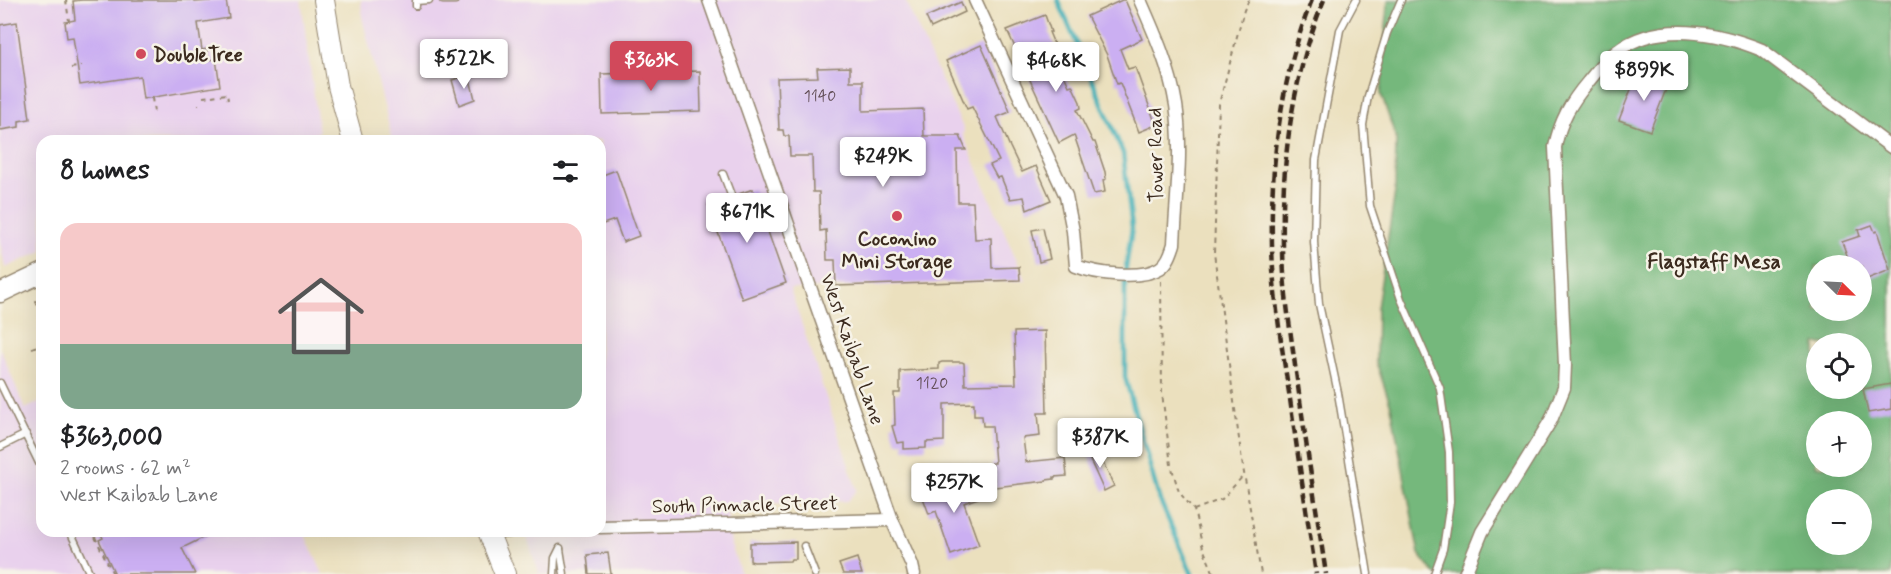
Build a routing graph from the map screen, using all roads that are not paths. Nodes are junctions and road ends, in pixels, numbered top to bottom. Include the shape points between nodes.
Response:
1 (324, 0) edge
2 (429, 0) edge
3 (443, 0) edge
4 (454, 0) edge
5 (709, 0) edge
6 (1140, 0) edge
7 (1356, 0) edge
8 (1401, 0) edge
9 (980, 2) edge
10 (416, 6) dead end
11 (351, 135) edge
12 (1891, 147) edge
13 (723, 174) dead end
14 (731, 195) dead end
15 (36, 276) edge
16 (0, 293) edge
17 (0, 383) edge
18 (26, 434) junction
19 (0, 447) edge
20 (36, 456) edge
21 (892, 520) junction
22 (606, 528) edge
23 (73, 537) edge
24 (490, 537) edge
25 (804, 546) dead end
26 (502, 567) edge
27 (90, 574) edge
28 (554, 574) edge
29 (564, 574) edge
30 (815, 574) edge
31 (914, 574) edge
32 (1368, 574) edge
33 (1434, 574) edge
34 (1465, 574) edge

1 - 11 main road via 336,76
2 - 10 lane via 416,1
3 - 4 lane
5 - 21 street, West Kaibab Lane
6 - 9 street, Tower Road via 1162,51 1178,131 1174,244 1170,257 1149,273 1132,274 1089,271 1076,266 1066,196
7 - 32 lane via 1340,30 1316,160 1314,242 1319,304
8 - 33 lane via 1387,33 1363,125 1370,206 1401,298 1440,388 1449,452 1450,502 1443,549
12 - 34 street via 1762,50 1745,43 1688,32 1655,34 1617,51 1604,63 1572,101 1555,147 1564,388 1551,420 1482,532
13 - 14 lane
15 - 16 street
17 - 18 lane
18 - 19 lane
18 - 20 lane
21 - 22 street, South Pinnacle Street
21 - 31 street, West Kaibab Lane
23 - 27 lane
24 - 26 main road
25 - 30 lane
28 - 29 lane via 560,548

